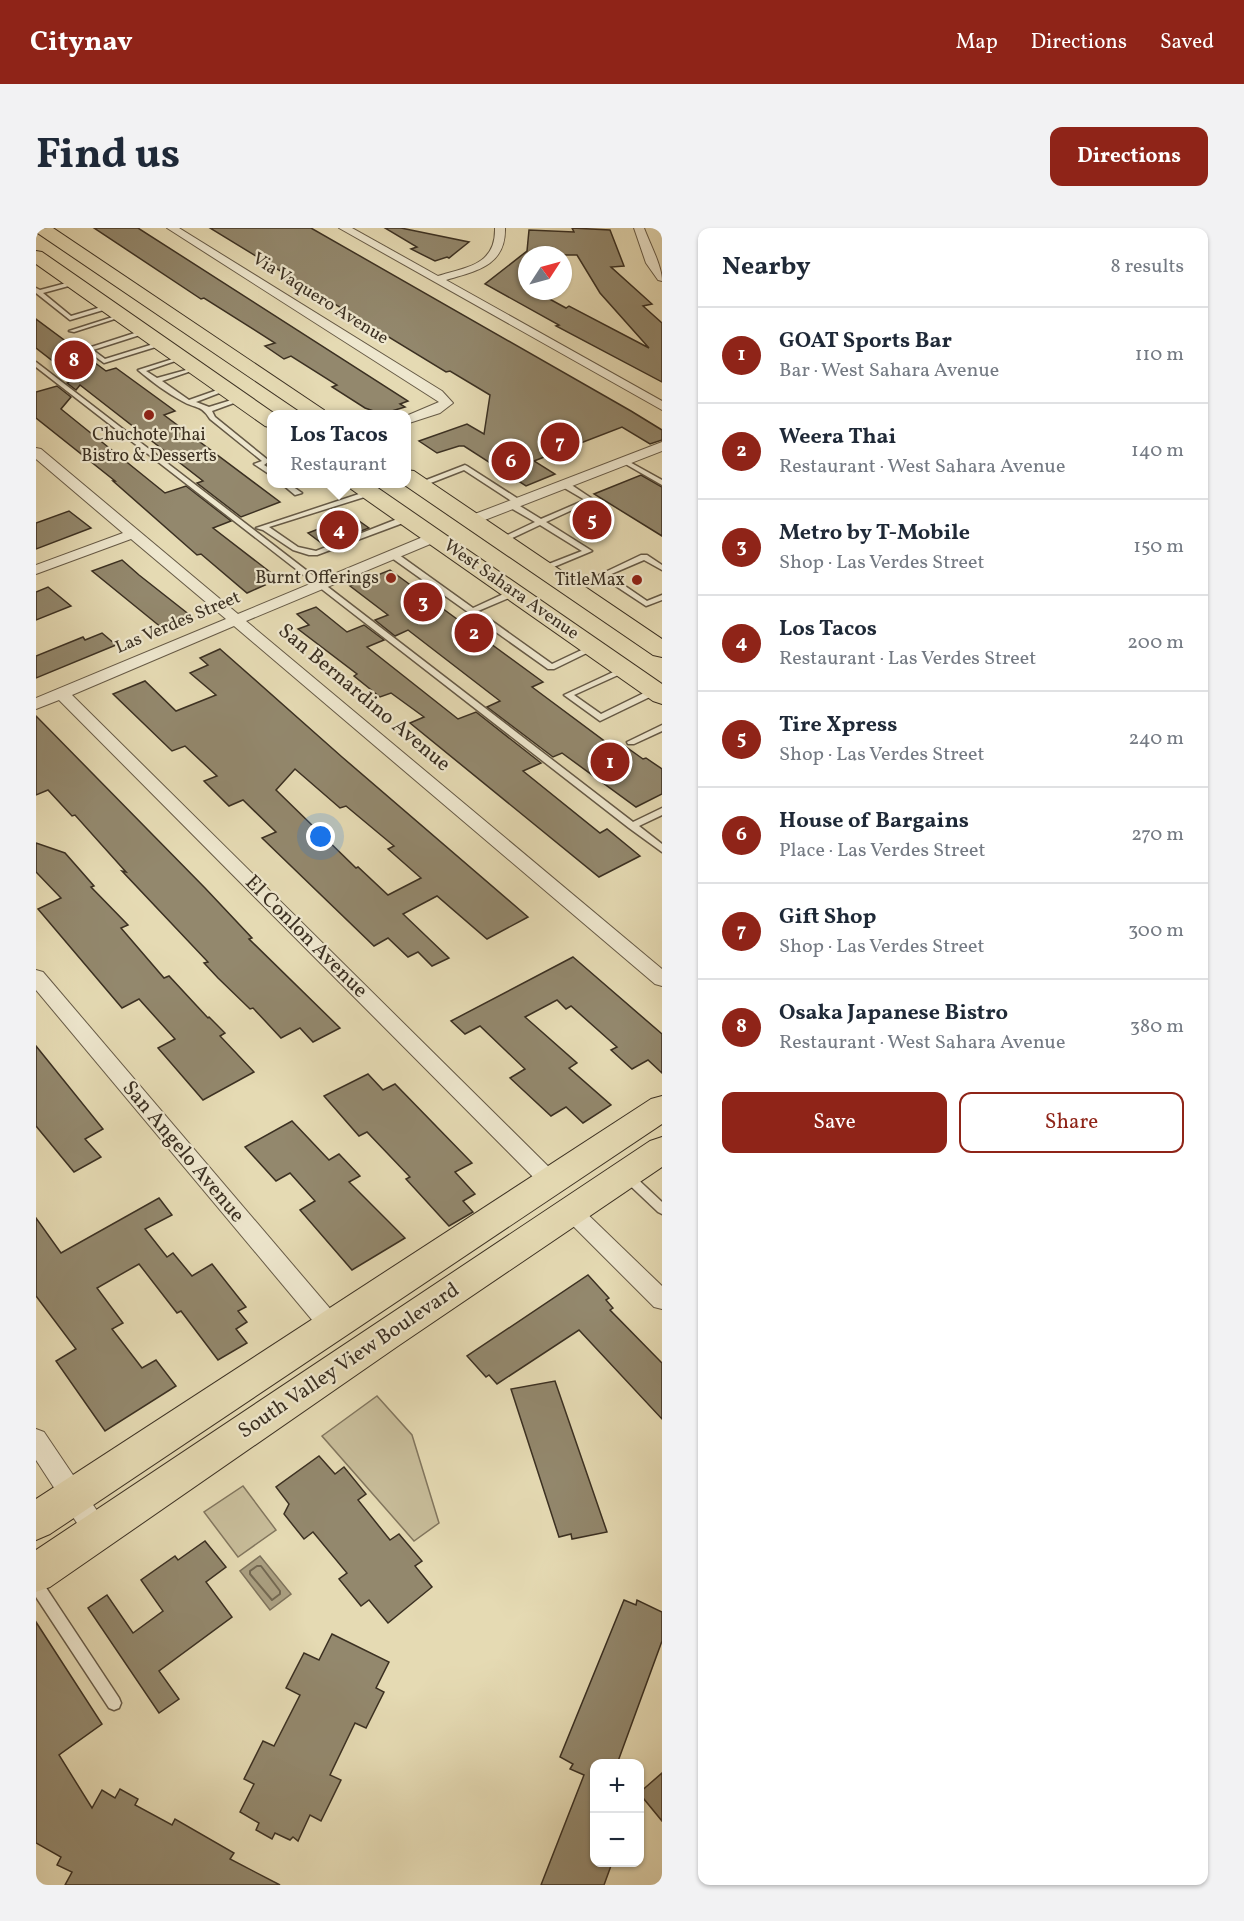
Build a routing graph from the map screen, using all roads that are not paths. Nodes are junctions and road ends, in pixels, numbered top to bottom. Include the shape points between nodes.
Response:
1 (42, 228) edge
2 (172, 228) edge
3 (344, 228) edge
4 (500, 228) edge
5 (639, 228) edge
6 (39, 261) edge
7 (662, 278) edge
8 (436, 280) junction
9 (74, 283) junction
10 (130, 288) junction
11 (37, 291) edge
12 (115, 311) junction
13 (72, 331) dead end
14 (144, 332) junction
15 (160, 344) junction
16 (188, 363) junction
17 (36, 364) edge
18 (156, 381) junction
19 (232, 394) junction
20 (188, 402) junction
21 (662, 406) edge
22 (208, 410) junction
23 (310, 410) edge
24 (267, 418) edge
25 (411, 418) edge
26 (662, 446) edge
27 (36, 452) edge
28 (267, 459) edge
29 (267, 461) edge
30 (624, 461) junction
31 (267, 470) edge
32 (413, 480) edge
33 (662, 483) edge
34 (564, 484) junction
35 (292, 488) edge
36 (366, 488) edge
37 (373, 488) edge
38 (375, 488) edge
39 (298, 493) dead end
40 (515, 503) junction
41 (408, 518) junction
42 (472, 520) junction
43 (540, 521) junction
44 (264, 527) junction
45 (252, 531) junction
46 (132, 534) junction
47 (435, 537) junction
48 (501, 540) junction
49 (392, 554) junction
50 (662, 568) edge
51 (544, 569) junction
52 (36, 570) edge
53 (321, 584) junction
54 (515, 592) junction
55 (662, 597) edge
56 (472, 611) junction
57 (236, 620) junction
58 (587, 644) junction
59 (653, 644) edge
60 (624, 669) junction
61 (660, 688) edge
62 (61, 693) junction
63 (36, 704) edge
64 (662, 728) edge
65 (631, 742) dead end
66 (662, 811) edge
67 (632, 826) junction
68 (662, 849) edge
69 (36, 977) edge
70 (662, 979) edge
71 (662, 1109) edge
72 (662, 1150) edge
73 (626, 1175) junction
74 (550, 1181) junction
75 (662, 1209) edge
76 (571, 1211) junction
77 (487, 1268) junction
78 (662, 1300) edge
79 (331, 1326) junction
80 (258, 1422) junction
81 (36, 1440) edge
82 (73, 1497) junction
83 (36, 1521) edge
84 (97, 1532) junction
85 (36, 1574) edge
86 (36, 1585) edge
87 (114, 1703) dead end

1 - 10 main road
2 - 25 street, Via Vaquero Avenue via 447,403
3 - 8 street
4 - 8 street via 500,245 493,255 478,265
5 - 7 street via 651,263
6 - 9 main road
6 - 10 main road via 68,261 109,286
8 - 21 street
9 - 11 lane
9 - 12 main road
10 - 23 main road
11 - 12 lane via 70,318
12 - 13 lane
12 - 14 main road
14 - 15 main road
14 - 15 lane via 88,348 104,361
15 - 16 main road
16 - 18 lane
16 - 18 lane via 141,370
16 - 19 main road
17 - 45 lane
18 - 20 lane
19 - 20 lane
19 - 22 lane
19 - 24 main road
20 - 22 lane
22 - 28 lane via 212,418
26 - 30 street
27 - 46 street, San Bernardino Avenue
29 - 31 lane via 258,464
30 - 33 lane
30 - 34 street
32 - 40 lane via 465,467
32 - 42 main road, West Sahara Avenue
34 - 40 street
34 - 43 lane via 590,500
35 - 39 lane
36 - 44 lane
37 - 41 main road, West Sahara Avenue
38 - 42 main road via 431,517 452,522
40 - 42 street
40 - 43 lane
41 - 44 lane via 306,554
41 - 47 main road, West Sahara Avenue
42 - 48 main road, West Sahara Avenue
43 - 48 lane
43 - 51 lane via 588,552
44 - 45 lane
45 - 53 lane
46 - 52 street
46 - 57 street, San Bernardino Avenue
47 - 49 street, Las Verdes Street
47 - 54 main road, West Sahara Avenue
47 - 59 main road via 476,541 555,593
48 - 51 main road, West Sahara Avenue
49 - 53 street, Las Verdes Street
49 - 56 lane
50 - 55 lane via 644,557 603,575 646,604
51 - 59 main road, West Sahara Avenue
53 - 57 street, Las Verdes Street
53 - 67 lane
54 - 56 lane
54 - 58 main road, West Sahara Avenue
56 - 58 lane via 551,667
57 - 62 street, Las Verdes Street
57 - 70 street, San Bernardino Avenue
58 - 60 main road, West Sahara Avenue
58 - 61 main road via 617,648
60 - 61 main road, West Sahara Avenue
60 - 61 lane via 568,695 600,718
62 - 63 street, Las Verdes Street
62 - 74 street, El Conlon Avenue
64 - 65 lane
66 - 67 lane
67 - 68 lane
69 - 79 street, San Angelo Avenue
71 - 74 main road, South Valley View Boulevard
71 - 76 main road via 577,1185
72 - 73 main road, South Valley View Boulevard
73 - 75 lane
73 - 76 main road, South Valley View Boulevard
74 - 77 main road via 548,1198 525,1219
74 - 79 main road, South Valley View Boulevard
76 - 77 main road, South Valley View Boulevard
76 - 78 street
77 - 80 main road, South Valley View Boulevard
79 - 80 main road via 325,1348 280,1379
79 - 82 main road, South Valley View Boulevard
80 - 84 main road, South Valley View Boulevard
81 - 82 street
82 - 83 main road, South Valley View Boulevard
82 - 84 street
84 - 85 main road, South Valley View Boulevard
86 - 87 lane

